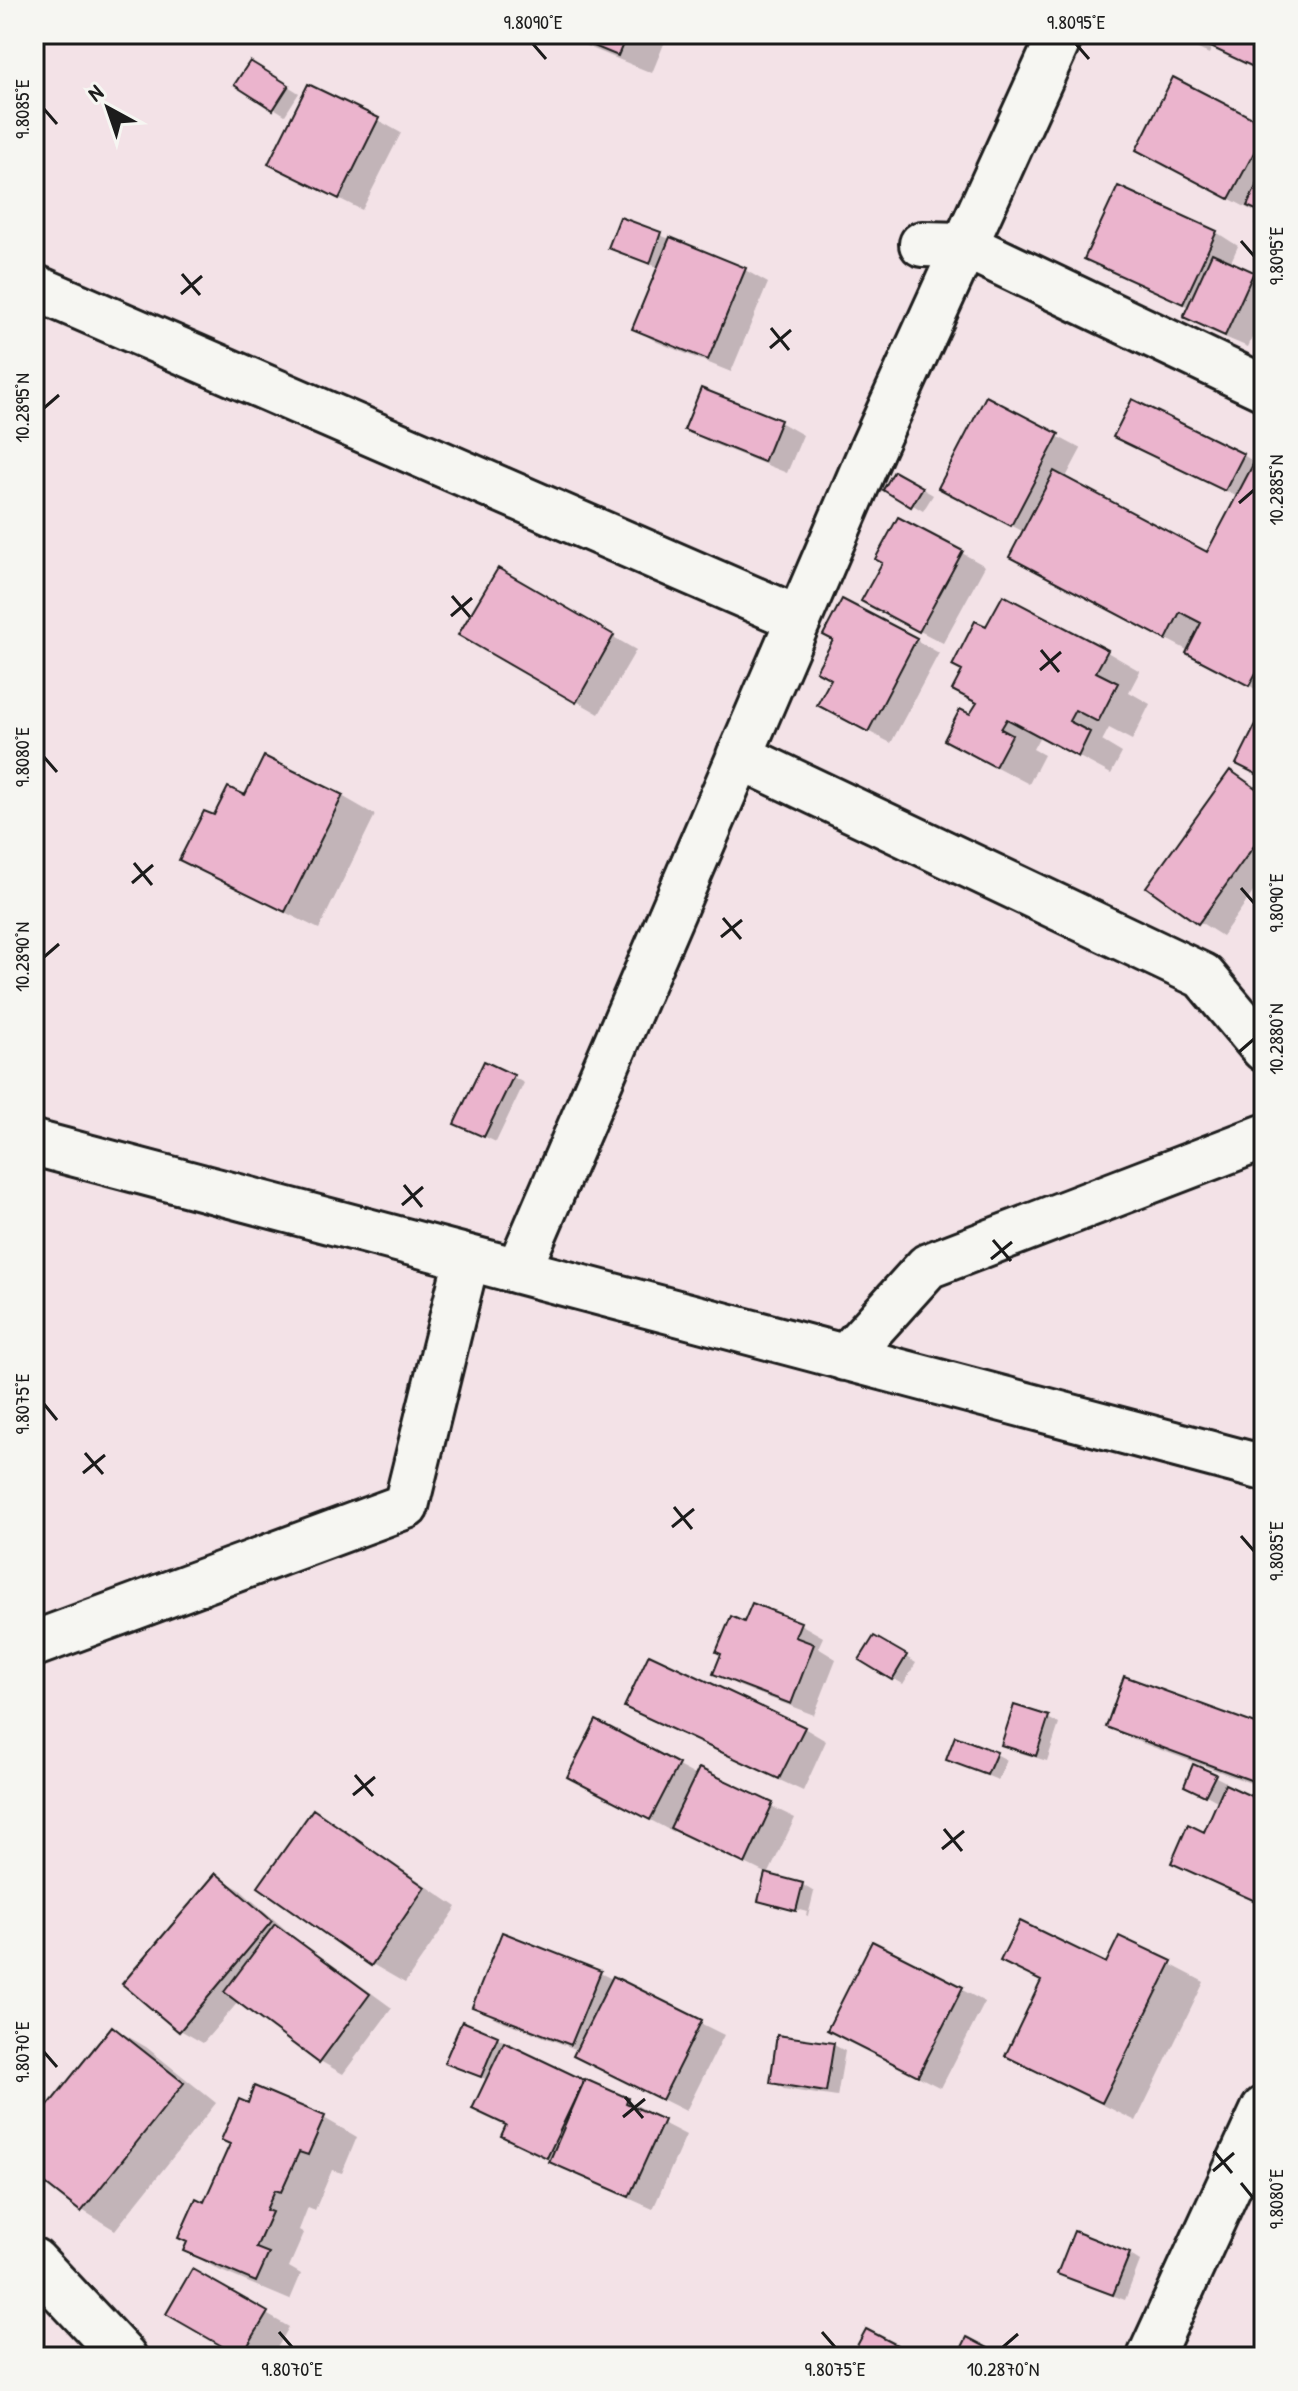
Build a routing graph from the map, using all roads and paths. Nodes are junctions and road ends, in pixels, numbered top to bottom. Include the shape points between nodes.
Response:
1 (1061, 34) edge
2 (922, 244) dead end
3 (964, 245) junction
4 (34, 287) edge
5 (1264, 388) edge
6 (799, 619) junction
7 (739, 756) junction
8 (1264, 1049) edge
9 (1264, 1137) edge
10 (34, 1143) edge
11 (467, 1258) junction
12 (518, 1271) junction
13 (845, 1358) junction
14 (1264, 1468) edge
15 (34, 1644) edge
16 (1264, 2109) edge
17 (34, 2261) edge
18 (124, 2357) edge
19 (1150, 2357) edge

1 - 3 street
2 - 3 street
3 - 5 street
3 - 6 street
4 - 6 street
6 - 7 street
7 - 8 street via 1203,976
7 - 12 street
9 - 13 street via 928,1266
10 - 11 street
11 - 12 street
11 - 15 street via 406,1506
12 - 13 street
13 - 14 street
16 - 19 street
17 - 18 street

